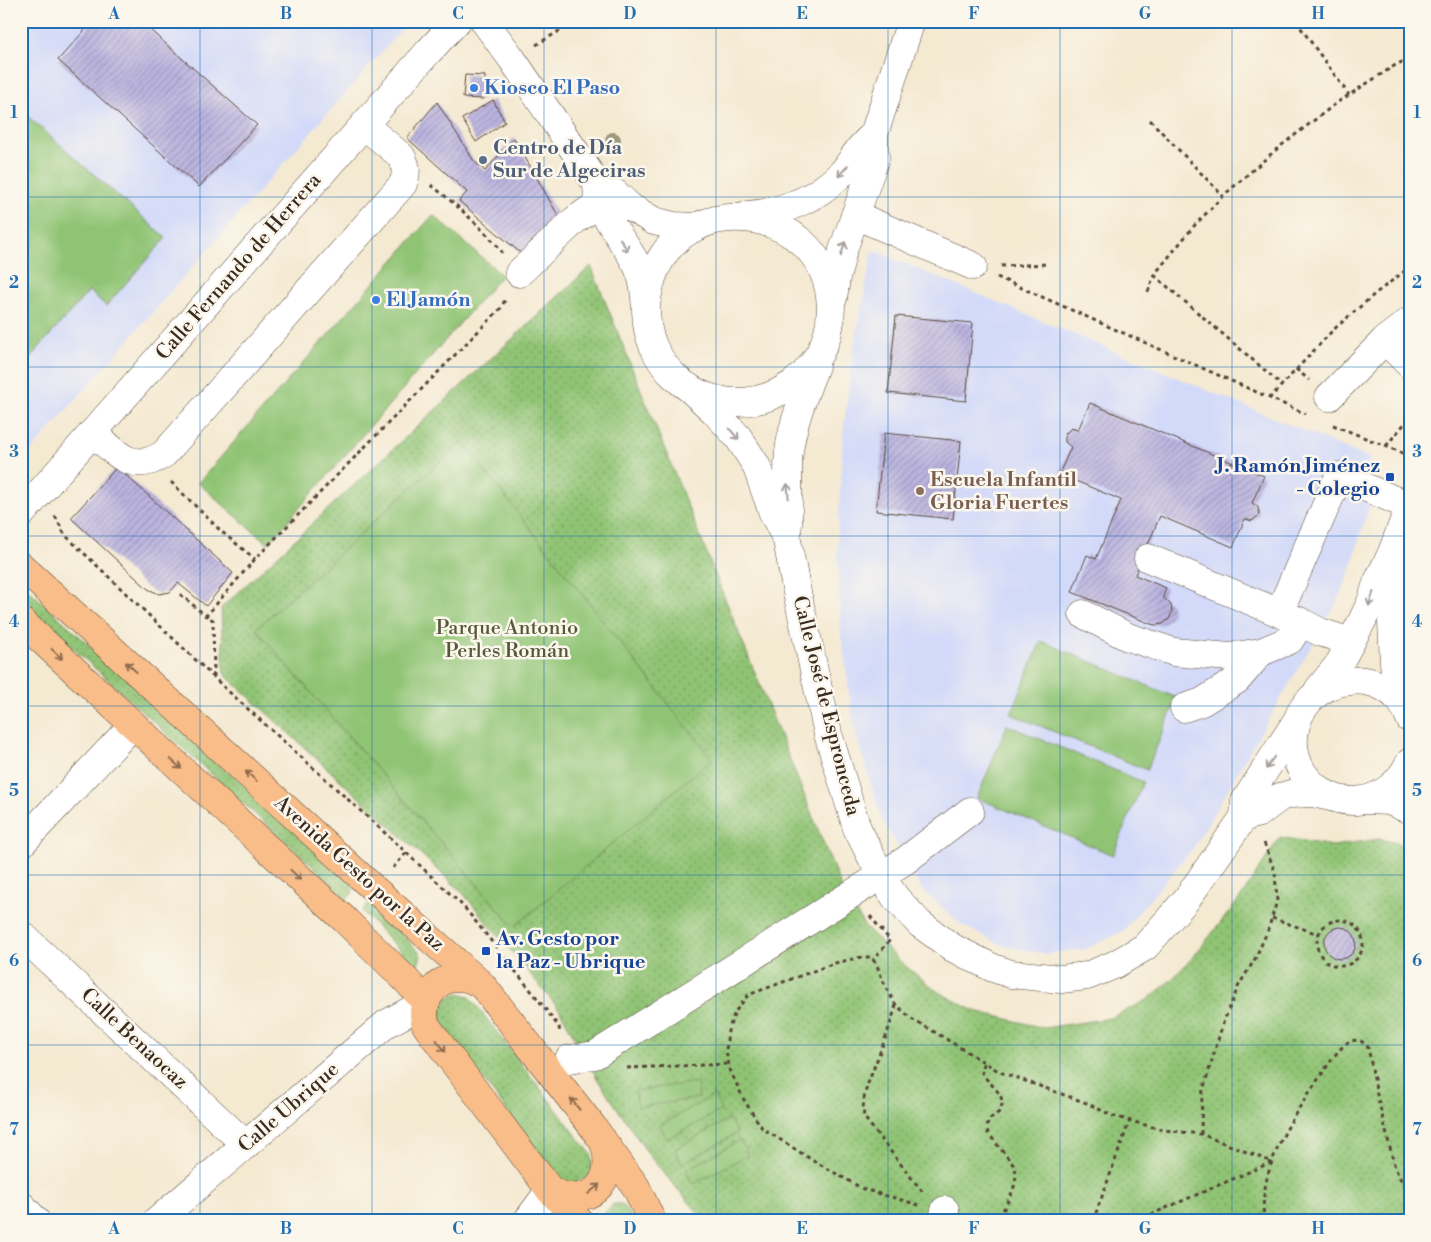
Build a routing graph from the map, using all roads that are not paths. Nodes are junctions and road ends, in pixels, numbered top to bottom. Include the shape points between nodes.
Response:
1 (457, 21) edge
2 (484, 21) edge
3 (911, 21) edge
4 (364, 125) junction
5 (874, 134) junction
6 (598, 194) junction
7 (855, 215) junction
8 (734, 217) junction
9 (697, 227) junction
10 (973, 266) road end
11 (510, 275) road end
12 (646, 305) junction
13 (831, 314) junction
14 (1410, 320) edge
15 (1385, 340) junction
16 (821, 352) junction
17 (1410, 365) edge
18 (688, 387) junction
19 (1322, 407) road end
20 (93, 432) junction
21 (30, 504) edge
22 (1409, 506) edge
23 (786, 540) junction
24 (1391, 555) junction
25 (1148, 558) dead end
26 (21, 566) edge
27 (1403, 595) edge
28 (1083, 614) dead end
29 (1290, 618) junction
30 (21, 621) edge
31 (1351, 642) junction
32 (1261, 652) junction
33 (1314, 695) junction
34 (1184, 708) dead end
35 (1409, 716) edge
36 (1296, 722) junction
37 (133, 725) junction
38 (1410, 762) edge
39 (1335, 798) junction
40 (1366, 800) junction
41 (1410, 810) edge
42 (970, 811) dead end
43 (1244, 817) junction
44 (21, 844) edge
45 (882, 876) junction
46 (21, 934) edge
47 (482, 985) junction
48 (426, 1002) junction
49 (569, 1059) road end
50 (604, 1144) junction
51 (246, 1145) junction
52 (550, 1190) junction
53 (21, 1204) edge
54 (36, 1221) edge
55 (157, 1221) edge
56 (527, 1221) edge
57 (579, 1221) edge
58 (652, 1221) edge

1 - 4 street, Calle Fernando de Herrera
2 - 6 street
3 - 5 street
4 - 20 street, Calle Fernando de Herrera
4 - 20 street via 405,162 403,184 164,454 145,463 134,463 124,459
5 - 7 street via 875,159
5 -> 8 street via 858,150 844,172 824,189 801,202 768,213
6 - 9 street via 615,193 630,207 654,221
6 - 11 street via 575,220
6 -> 12 street via 638,268
7 - 10 street
13 -> 7 street via 836,278
8 - 9 street
8 - 13 street via 772,223 804,244 825,276
9 - 12 street via 680,237 656,267
12 - 18 street via 652,343 667,368
13 - 16 street, Calle José de Espronceda
14 - 15 street
15 - 17 street
15 - 19 street
16 - 18 street via 796,382 762,399 724,401
23 -> 16 street, Calle José de Espronceda via 790,515 787,484 789,450
18 -> 23 street, Calle José de Espronceda via 738,437 756,465
20 - 21 street, Calle Fernando de Herrera
22 - 24 street, Calle José de Espronceda
22 - 29 street via 1339,476 1296,575
23 - 45 street, Calle José de Espronceda via 828,734 857,828
24 - 27 street
24 -> 31 street, Calle José de Espronceda
25 - 29 street
47 -> 26 main road, Avenida Gesto por la Paz
27 - 35 street via 1392,622 1396,679
28 - 32 street via 1128,637 1174,652 1229,657
29 - 31 street
29 - 32 street via 1290,640
30 -> 37 main road, Avenida Gesto por la Paz
31 - 33 street, Calle José de Espronceda via 1340,664
32 - 34 street via 1238,680 1202,702
33 - 35 street via 1341,681 1373,683 1399,700
33 - 36 street, Calle José de Espronceda
36 - 39 street via 1293,737 1300,768 1309,781
36 -> 43 street, Calle José de Espronceda via 1245,801
37 - 44 street
37 -> 48 main road, Avenida Gesto por la Paz via 344,919
38 - 40 street via 1394,785
39 - 40 street
39 - 43 street via 1313,793 1291,794 1280,797 1260,812
40 - 41 street via 1389,801
42 - 45 street
43 - 45 street, Calle José de Espronceda via 1186,900 1145,947 1087,976 1061,979 1011,974 977,960 953,948 920,924 895,897
45 - 49 street via 598,1054
46 - 51 street, Calle Benaocaz
47 - 48 main road via 461,976 449,978 439,983
50 -> 47 main road, Avenida Gesto por la Paz
48 - 51 street, Calle Ubrique via 386,1024
48 -> 52 main road via 425,1019 433,1035
52 -> 50 main road via 573,1198 585,1196 596,1189 608,1168
50 - 58 main road, Avenida Gesto por la Paz via 636,1187
51 - 55 street, Calle Ubrique
52 - 56 street
52 - 57 main road
53 - 54 street

